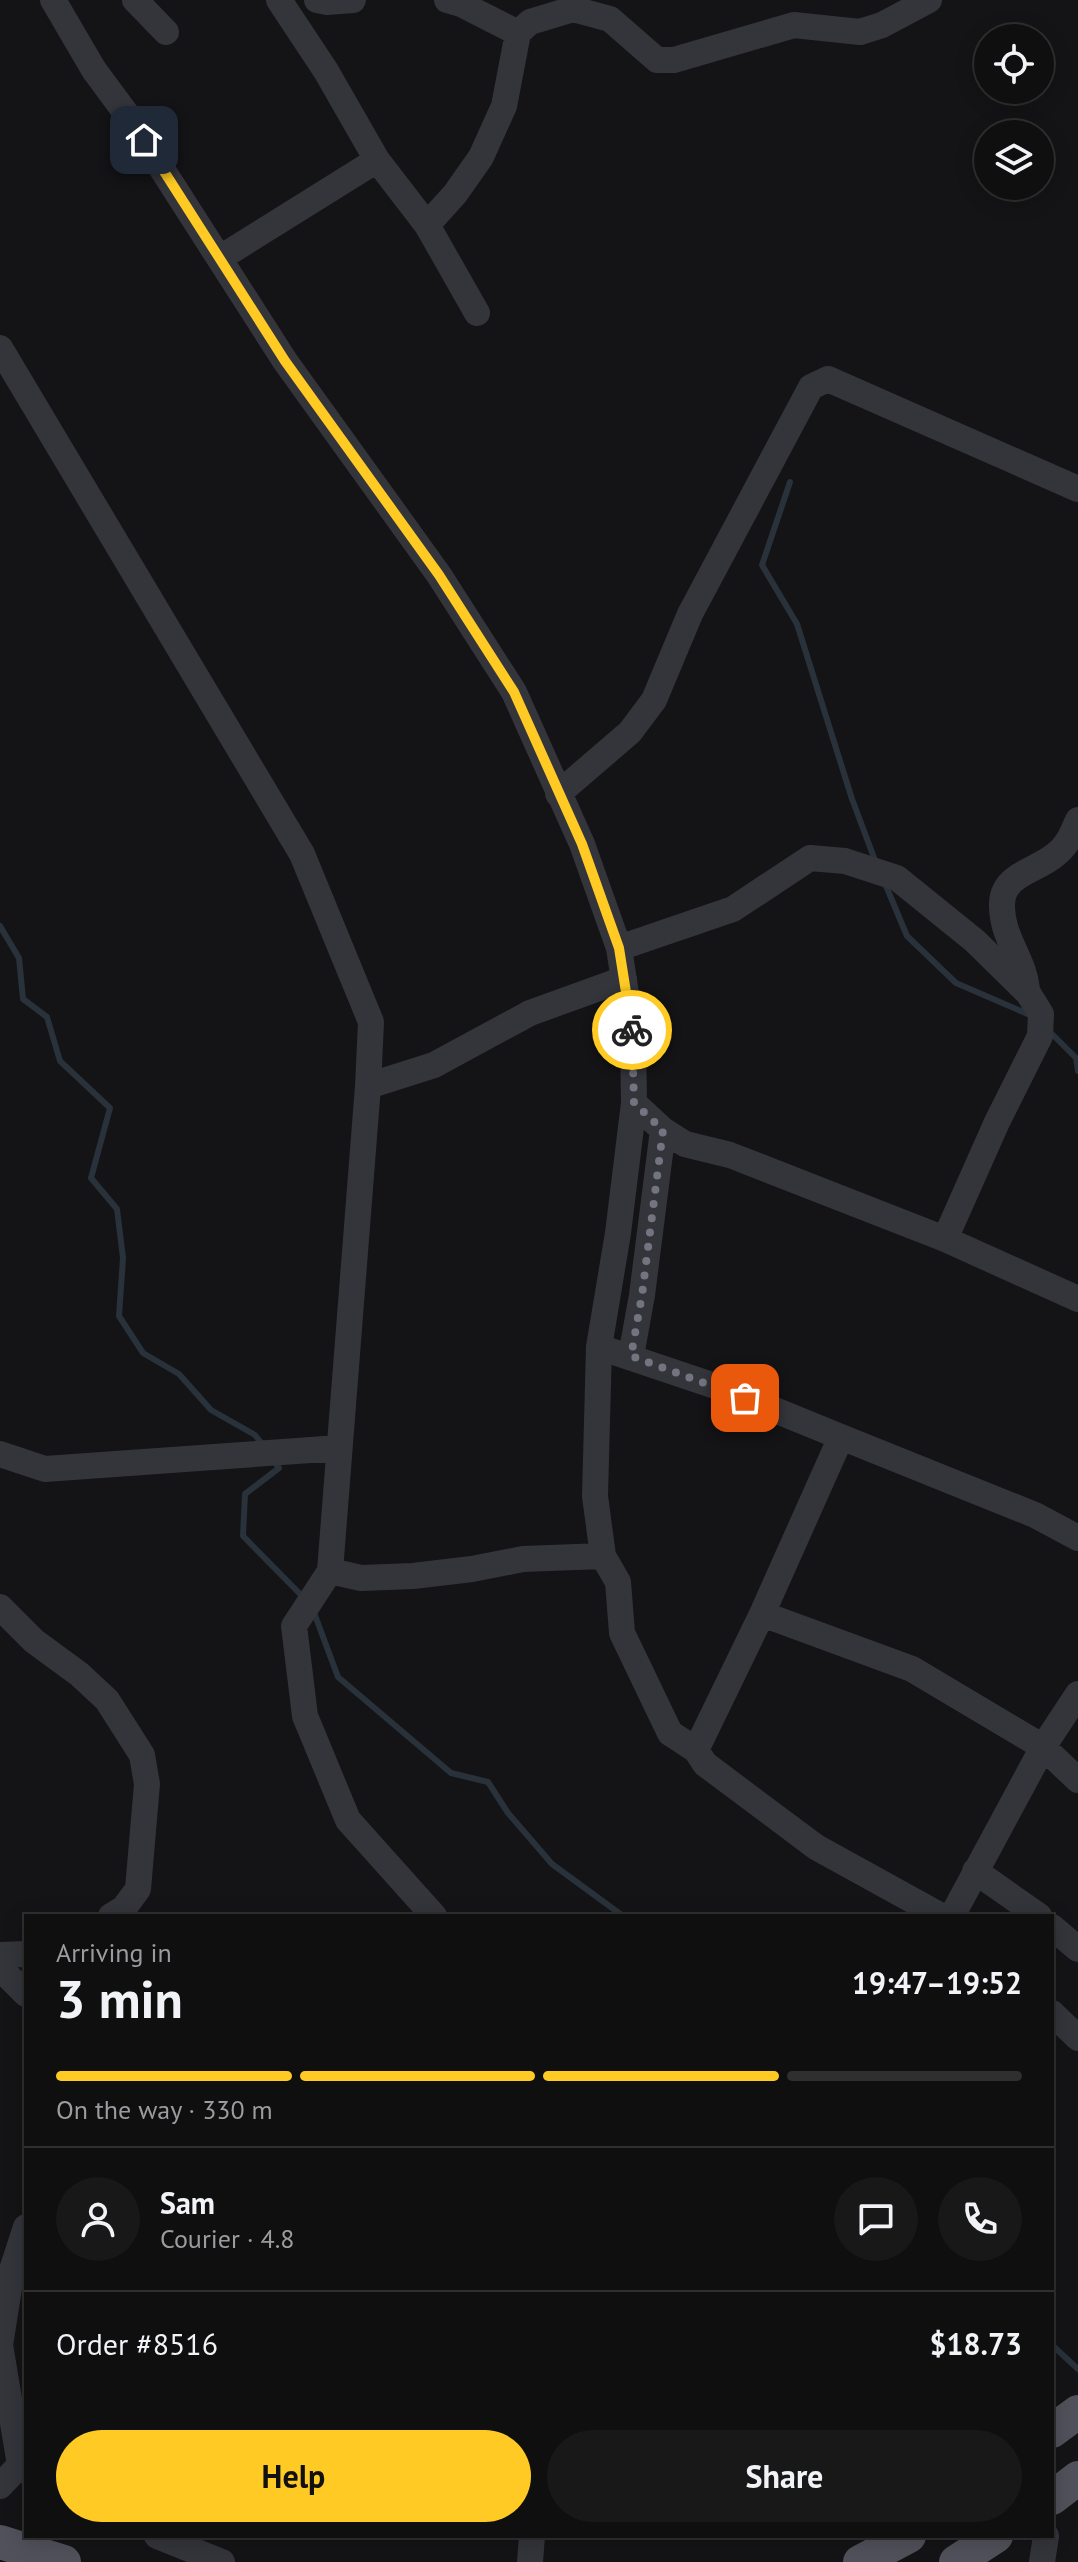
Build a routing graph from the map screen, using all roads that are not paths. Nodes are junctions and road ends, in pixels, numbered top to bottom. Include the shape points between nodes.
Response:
1 (53, 0) edge
2 (135, 0) edge
3 (279, 0) edge
4 (317, 0) edge
5 (353, 0) edge
6 (447, 0) edge
7 (929, 0) edge
8 (166, 32) dead end
9 (518, 33) junction
10 (377, 160) junction
11 (427, 225) junction
12 (220, 258) junction
13 (477, 313) dead end
14 (0, 348) edge
15 (1078, 489) edge
16 (558, 794) junction
17 (1078, 820) edge
18 (619, 948) junction
19 (624, 979) junction
20 (1028, 993) junction
21 (368, 1086) junction
22 (634, 1103) junction
23 (663, 1130) junction
24 (945, 1239) junction
25 (1078, 1299) edge
26 (599, 1347) junction
27 (631, 1356) junction
28 (841, 1437) junction
29 (339, 1448) junction
30 (0, 1454) edge
31 (1078, 1538) edge
32 (603, 1556) junction
33 (330, 1571) junction
34 (0, 1607) edge
35 (762, 1614) junction
36 (1078, 1694) edge
37 (1043, 1747) junction
38 (696, 1750) junction
39 (1078, 1780) edge
40 (975, 1871) junction
41 (114, 1914) edge
42 (432, 1914) edge
43 (937, 1914) edge
44 (953, 1914) edge
45 (1036, 1914) edge
46 (1054, 1929) edge
47 (1078, 1949) edge
48 (24, 1954) edge
49 (0, 1955) edge
50 (0, 1968) edge
51 (24, 1992) edge
52 (1054, 2015) edge
53 (1078, 2038) edge
54 (24, 2233) edge
55 (1078, 2412) edge
56 (1054, 2430) edge
57 (23, 2468) edge
58 (0, 2486) edge
59 (24, 2492) edge
60 (162, 2538) edge
61 (532, 2538) edge
62 (905, 2538) edge
63 (993, 2538) edge
64 (1046, 2538) edge
65 (0, 2542) edge
66 (64, 2562) edge
67 (222, 2562) edge
68 (530, 2562) edge
69 (860, 2562) edge
70 (956, 2562) edge
71 (1042, 2562) edge

1 - 12 street
2 - 8 street
3 - 10 street
4 - 5 street
6 - 9 street
7 - 9 street via 860,32 794,25 674,60 657,60 610,19 573,9 530,22
9 - 11 street via 504,106 481,157
10 - 11 street
10 - 12 street
11 - 13 street
12 - 16 street via 514,692
14 - 21 street via 302,854 371,1022
15 - 16 street via 828,379 821,381 811,387 690,614 654,700 630,732
16 - 18 street
17 - 20 street via 1070,840 1053,857 1008,884 1001,902 1005,933 1026,974
18 - 19 street
18 - 20 street via 733,909 810,858 845,861 897,878 975,941
19 - 21 street via 530,1013 434,1065
19 - 22 street via 633,1039
20 - 24 street via 1041,1014 1040,1036
21 - 29 street
22 - 23 street
22 - 26 street
23 - 24 street via 685,1144 730,1155
23 - 27 street
24 - 25 street
26 - 27 street
26 - 32 street via 595,1496
27 - 28 street
28 - 31 street via 1035,1515
28 - 35 street
29 - 30 street via 45,1469
29 - 33 street
32 - 33 street via 523,1559 413,1576 361,1578
32 - 38 street via 618,1582 622,1633 655,1707 670,1733
33 - 42 street via 294,1626 305,1716 348,1820
34 - 41 street via 107,1700 142,1755 147,1784 138,1889
35 - 37 street via 912,1669
35 - 38 street
36 - 37 street
37 - 39 street
37 - 40 street
38 - 43 street via 705,1764 816,1847
40 - 44 street
40 - 45 street
46 - 47 street
48 - 49 street
50 - 51 street
52 - 53 street
54 - 57 street via 12,2270 0,2345
55 - 56 main road
57 - 58 street
58 - 59 street
60 - 67 street
61 - 68 street
62 - 69 main road
63 - 70 main road
64 - 71 street
65 - 66 main road

